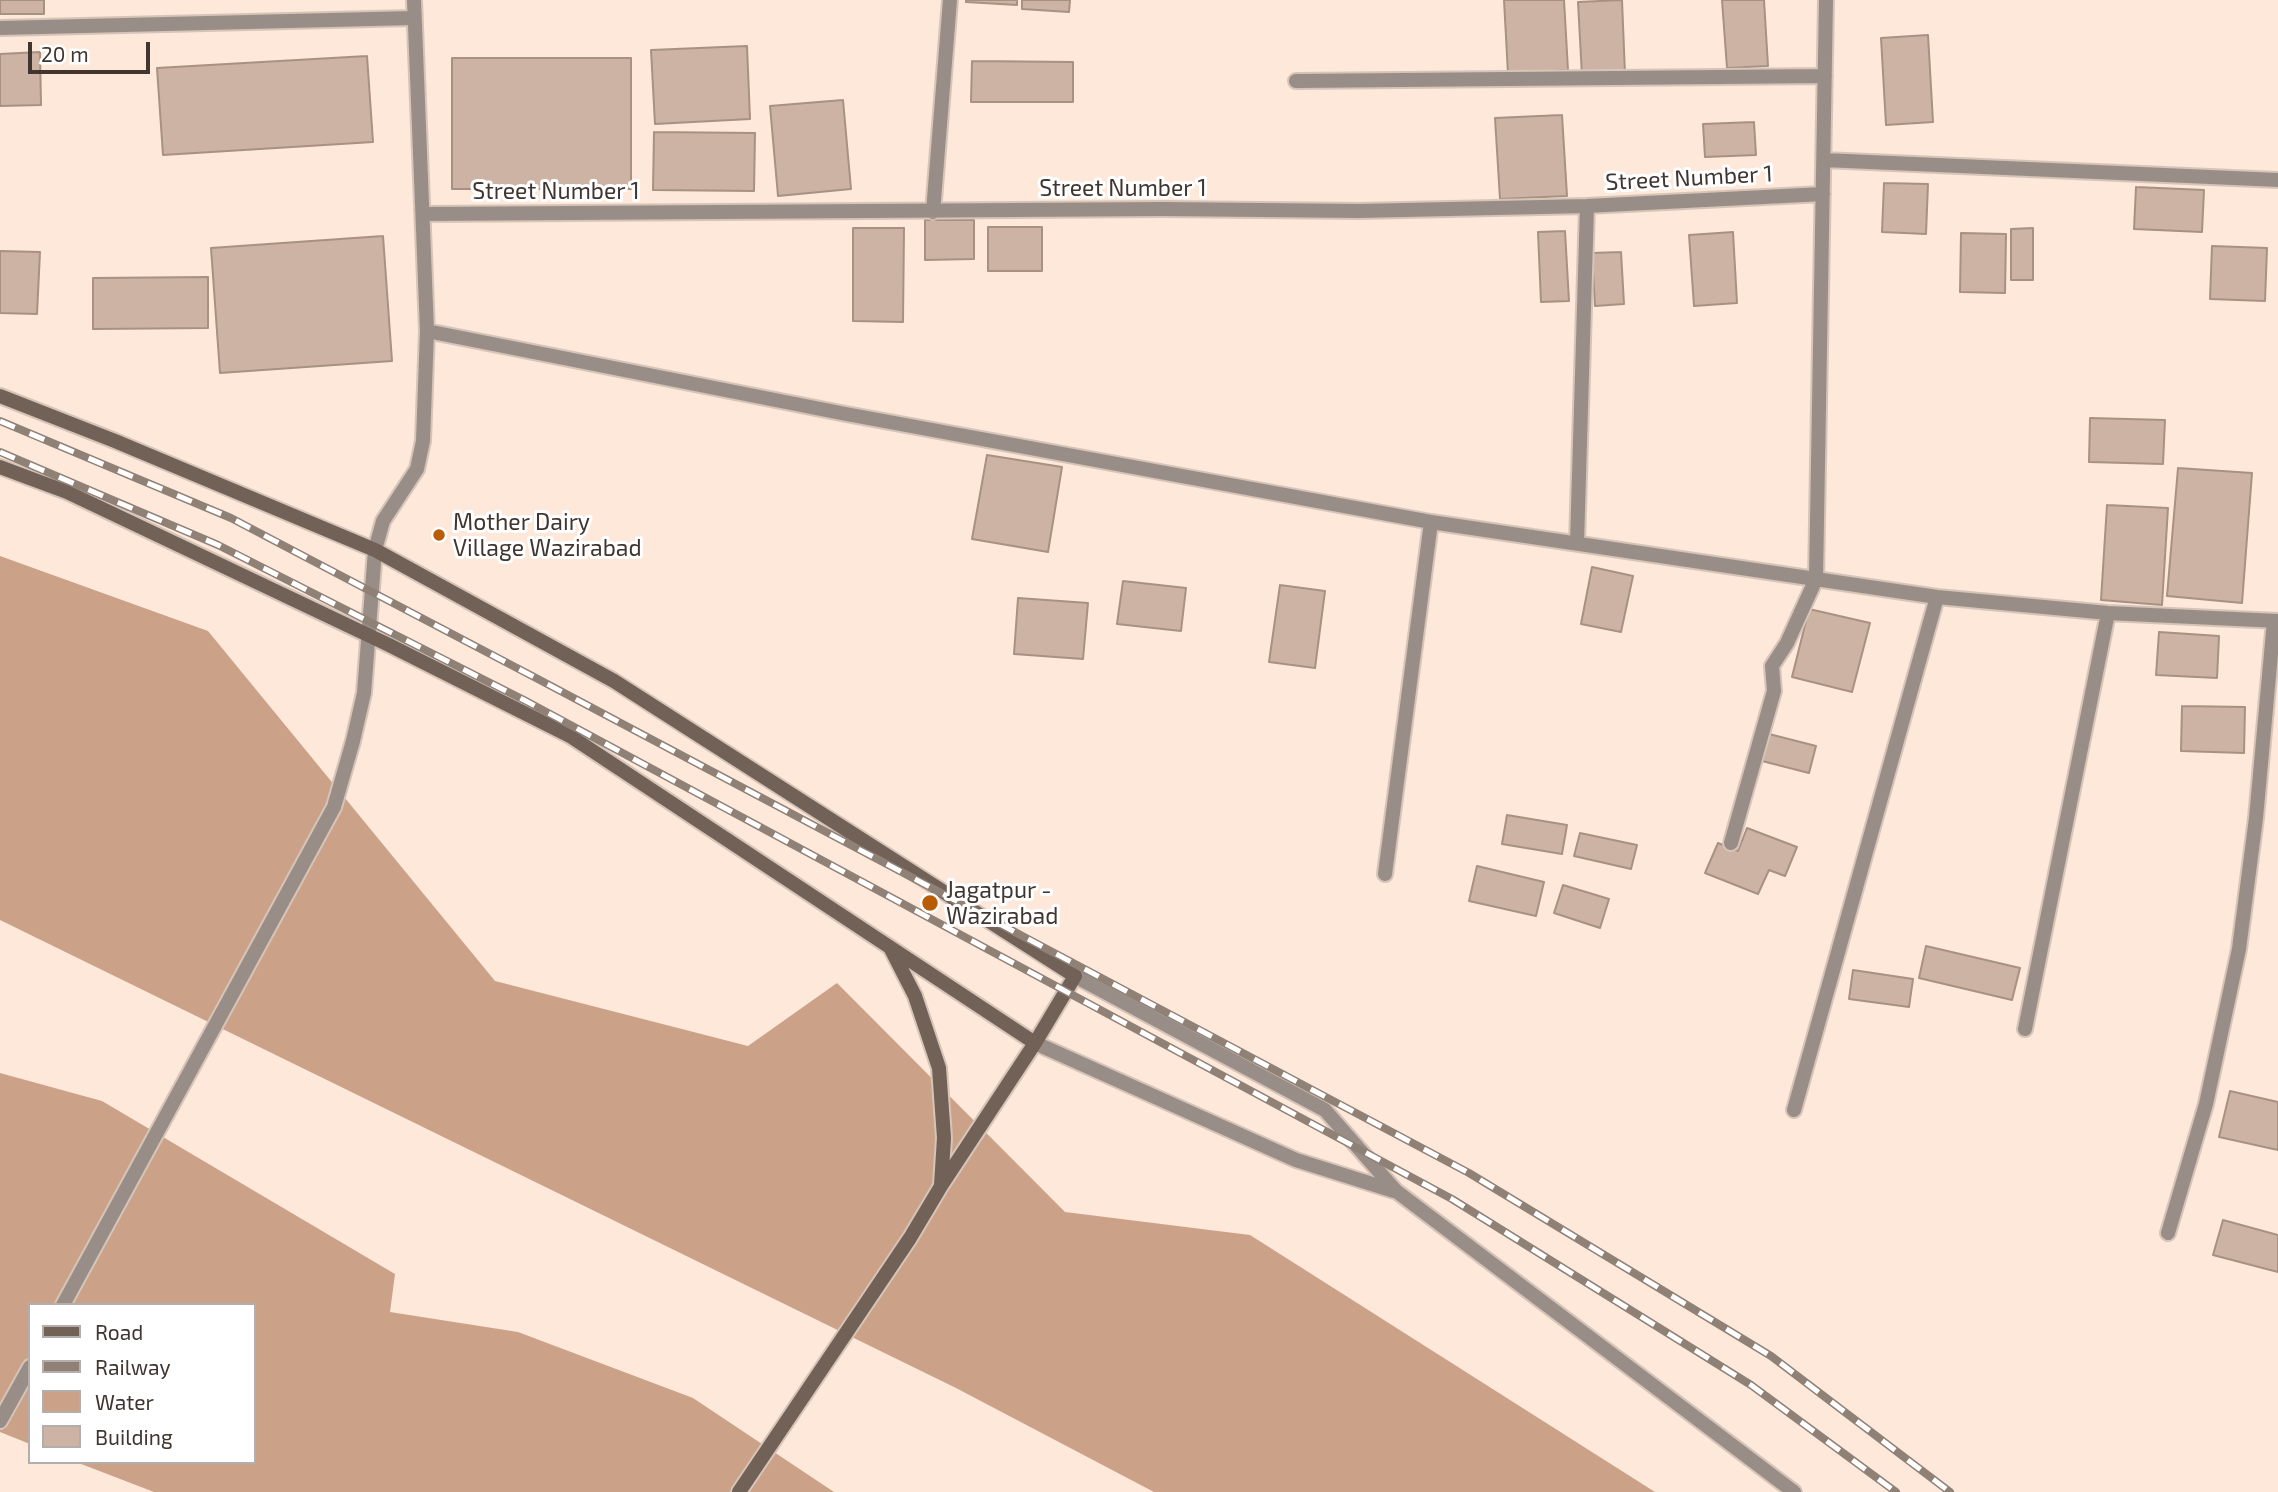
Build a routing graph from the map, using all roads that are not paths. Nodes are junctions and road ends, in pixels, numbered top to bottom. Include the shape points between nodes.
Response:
1 (414, 0) edge
2 (950, 0) edge
3 (1826, 0) edge
4 (414, 19) junction
5 (0, 28) edge
6 (1825, 76) junction
7 (1296, 81) dead end
8 (1824, 160) junction
9 (2278, 180) edge
10 (1823, 194) junction
11 (1587, 205) junction
12 (933, 212) junction
13 (423, 214) junction
14 (427, 331) junction
15 (0, 396) edge
16 (0, 467) edge
17 (1431, 522) junction
18 (1577, 543) junction
19 (375, 550) junction
20 (1816, 579) junction
21 (1937, 597) junction
22 (2108, 613) junction
23 (2276, 621) edge
24 (370, 636) junction
25 (1731, 843) dead end
26 (1385, 874) dead end
27 (890, 948) junction
28 (1075, 976) junction
29 (2025, 1029) dead end
30 (1035, 1043) junction
31 (1794, 1110) dead end
32 (941, 1186) junction
33 (1396, 1191) junction
34 (2168, 1233) dead end
35 (65, 1303) edge
36 (28, 1371) edge
37 (0, 1422) edge
38 (739, 1492) edge
39 (1794, 1492) edge

1 - 4 street
2 - 12 street
3 - 6 street
4 - 5 street
4 - 13 street
6 - 7 street
6 - 8 street
8 - 9 street
8 - 10 street
10 - 11 street, Street Number 1
10 - 20 street
11 - 12 street, Street Number 1 via 1359,211
11 - 18 street
12 - 13 street, Street Number 1
13 - 14 street
14 - 17 street via 860,417
14 - 19 street via 424,441 417,469 383,521
15 - 19 main road
16 - 24 main road via 67,492
17 - 18 street
17 - 26 street
18 - 20 street
19 - 24 street
19 - 28 main road via 614,681
20 - 21 street
20 - 25 street via 1772,666 1773,691
21 - 22 street
21 - 31 street
22 - 23 street
22 - 29 street
23 - 34 street via 2239,949 2206,1104
24 - 27 main road via 570,736
24 - 35 street via 365,694 334,807
27 - 30 main road
27 - 32 main road via 915,996 939,1068 944,1138
28 - 30 main road
28 - 33 street via 1325,1110
30 - 32 main road
30 - 33 street via 1296,1160
32 - 38 main road via 911,1238
33 - 39 street
36 - 37 street

